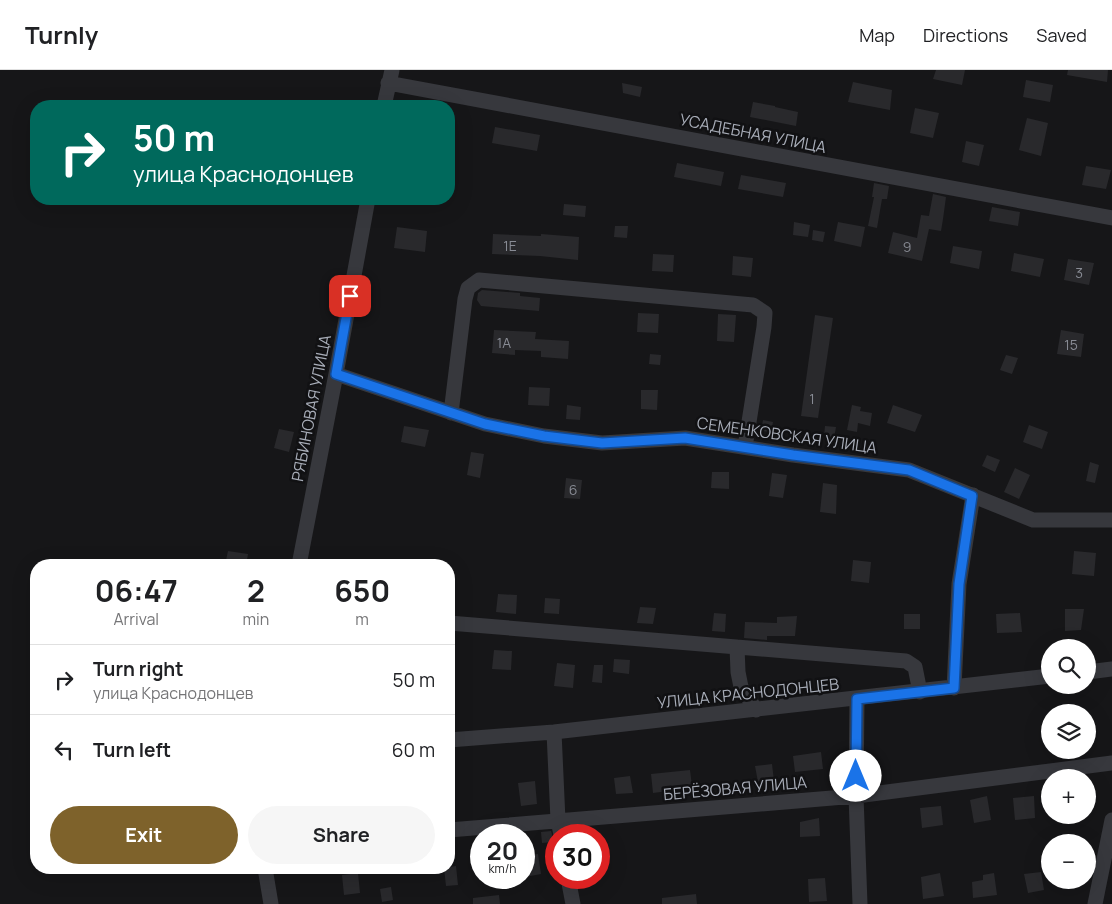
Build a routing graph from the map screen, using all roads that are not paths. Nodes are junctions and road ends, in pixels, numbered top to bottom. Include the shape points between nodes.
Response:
1 (390, 76) edge
2 (385, 100) edge
3 (367, 205) edge
4 (1112, 218) edge
5 (336, 374) junction
6 (452, 413) junction
7 (745, 447) junction
8 (972, 496) junction
9 (1112, 520) edge
10 (300, 559) edge
11 (455, 623) edge
12 (738, 647) junction
13 (1112, 669) edge
14 (1096, 671) edge
15 (1041, 677) edge
16 (954, 688) junction
17 (920, 692) junction
18 (857, 699) junction
19 (756, 710) junction
20 (554, 732) junction
21 (455, 740) edge
22 (1112, 763) edge
23 (856, 796) junction
24 (1112, 820) edge
25 (559, 824) edge
26 (596, 824) edge
27 (545, 828) edge
28 (455, 830) edge
29 (267, 874) edge
30 (570, 889) edge
31 (271, 904) edge
32 (572, 904) edge
33 (860, 904) edge
34 (1095, 904) edge

1 - 2 street
1 - 4 street, УСАДЕБНАЯ УЛИЦА
3 - 5 street, РЯБИНОВАЯ УЛИЦА
5 - 6 street, СЕМЕНКОВСКАЯ УЛИЦА
5 - 10 street, РЯБИНОВАЯ УЛИЦА
6 - 7 street, СЕМЕНКОВСКАЯ УЛИЦА via 485,424 544,436 602,443 685,438
6 - 7 street via 465,299 468,288 479,280 753,305 765,313
7 - 8 street, СЕМЕНКОВСКАЯ УЛИЦА via 909,470
8 - 9 street, СЕМЕНКОВСКАЯ УЛИЦА via 1033,520
8 - 16 street via 959,584
11 - 12 street
12 - 17 street via 906,660 915,667
12 - 19 street via 741,687
13 - 14 street
15 - 16 street, УЛИЦА КРАСНОДОНЦЕВ
16 - 17 street, УЛИЦА КРАСНОДОНЦЕВ
17 - 18 street, УЛИЦА КРАСНОДОНЦЕВ
18 - 19 street, УЛИЦА КРАСНОДОНЦЕВ
18 - 23 street
19 - 20 street, УЛИЦА КРАСНОДОНЦЕВ
20 - 21 street, УЛИЦА КРАСНОДОНЦЕВ
20 - 25 street
22 - 23 street, БЕРЁЗОВАЯ УЛИЦА
23 - 26 street, БЕРЁЗОВАЯ УЛИЦА
23 - 33 street
24 - 34 street
27 - 28 street, БЕРЁЗОВАЯ УЛИЦА
29 - 31 street
30 - 32 street

